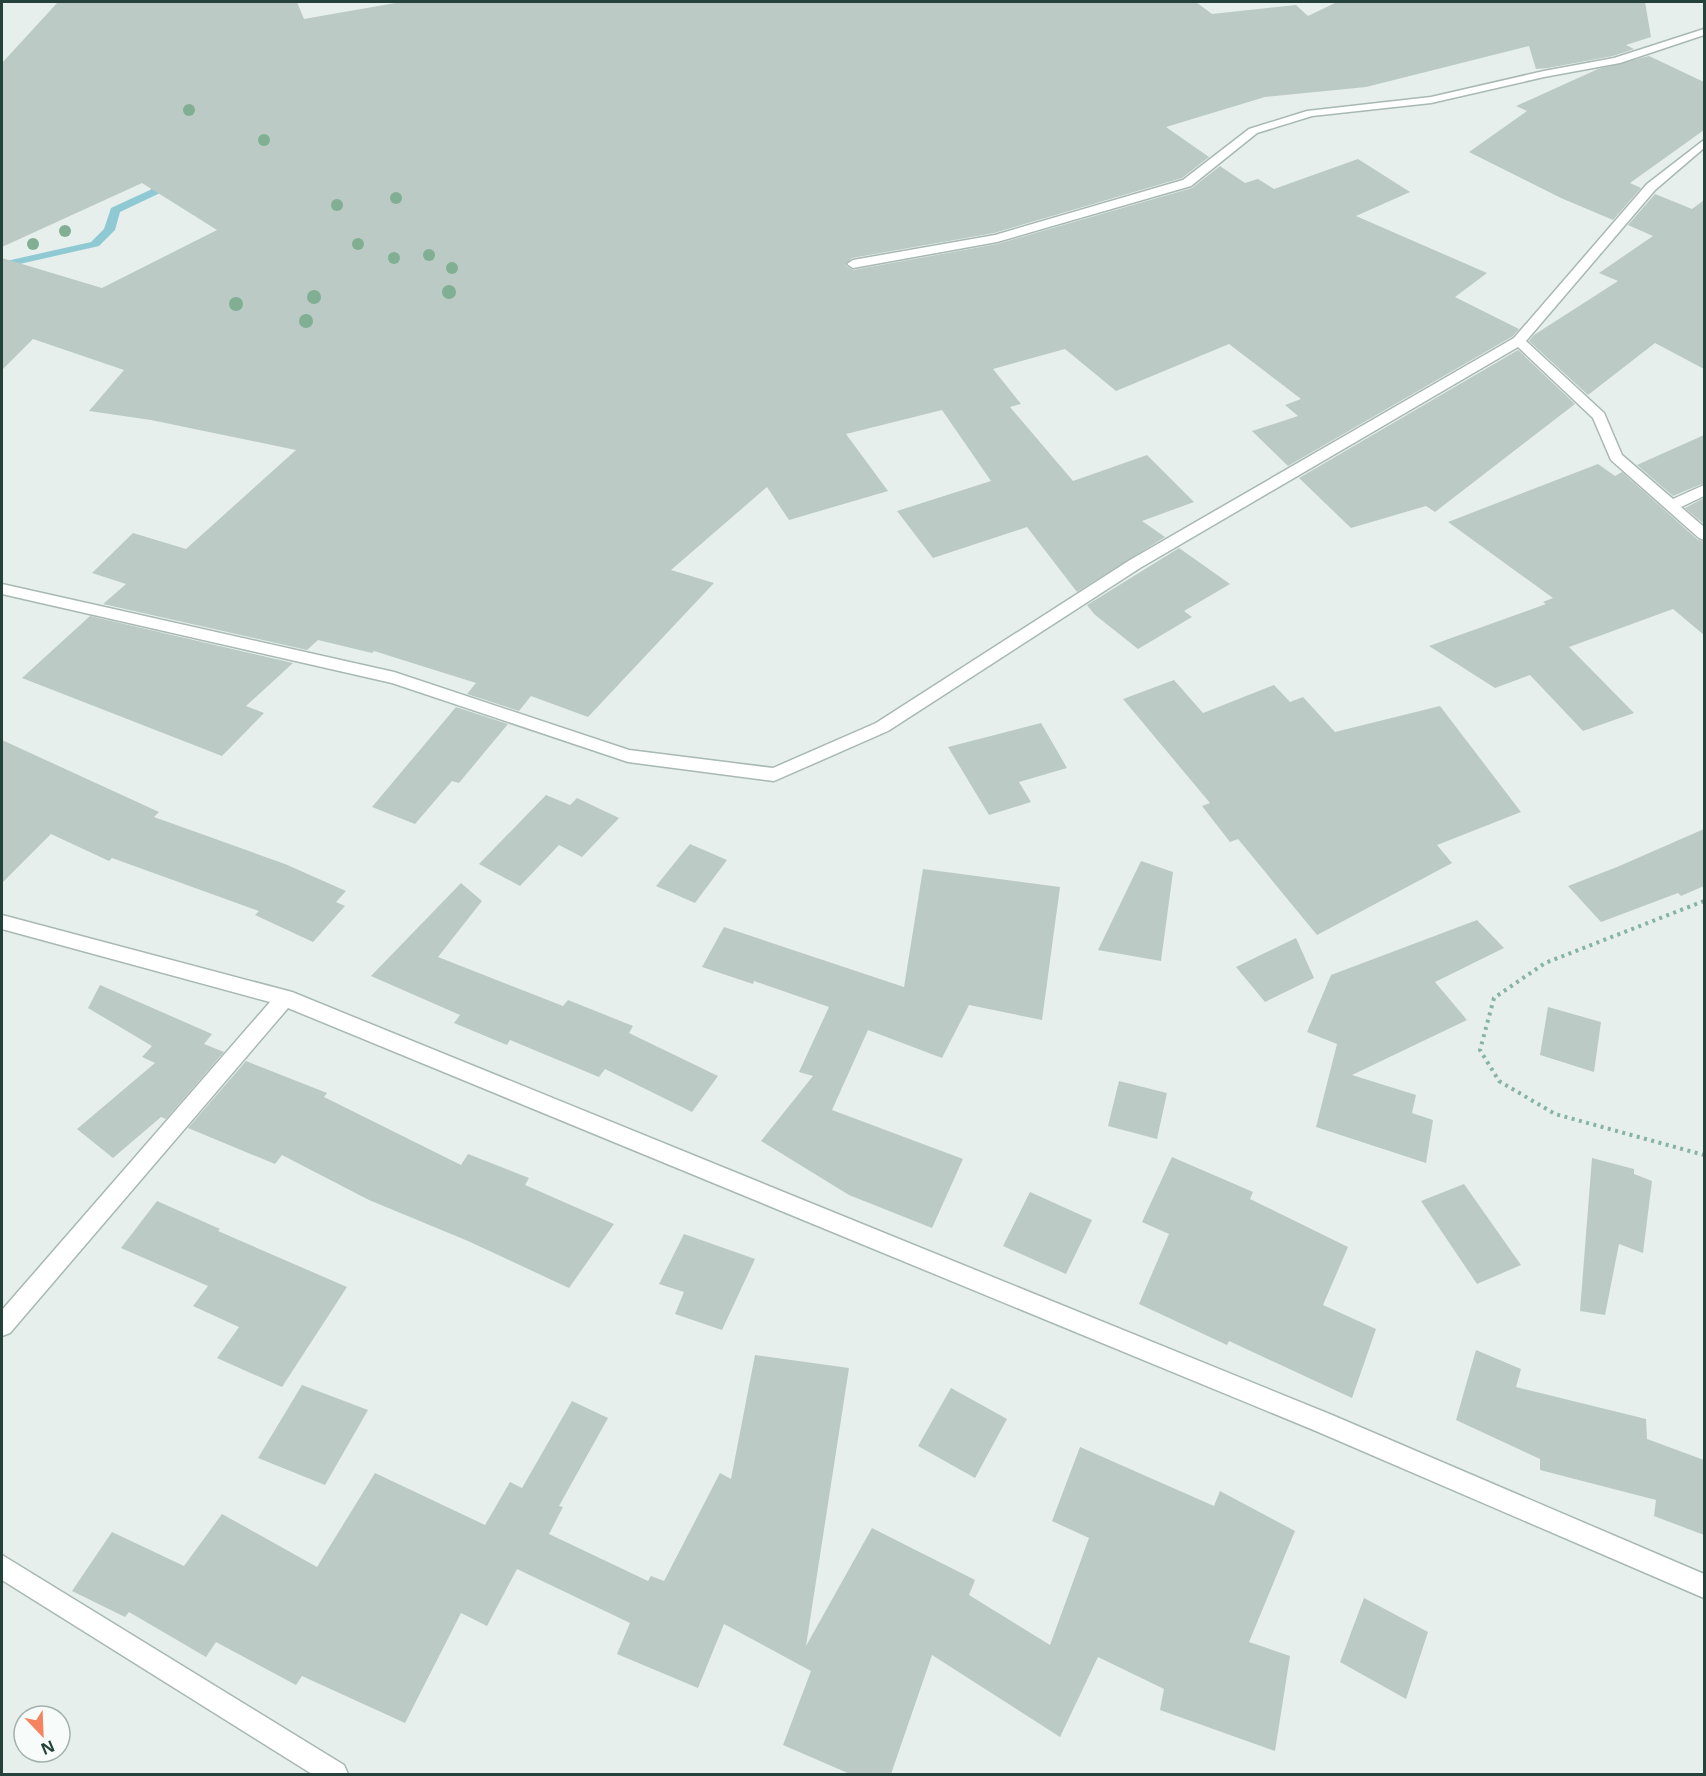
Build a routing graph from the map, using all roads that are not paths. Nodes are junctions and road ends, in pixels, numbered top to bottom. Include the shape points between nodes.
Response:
1 (1704, 32) edge
2 (1704, 143) edge
3 (854, 264) dead end
4 (1519, 341) junction
5 (1704, 490) edge
6 (1673, 505) junction
7 (1704, 534) edge
8 (2, 590) edge
9 (2, 922) edge
10 (285, 998) junction
11 (2, 1326) edge
12 (2, 1567) edge
13 (1704, 1586) edge
14 (335, 1774) edge

1 - 3 street via 1616,61 1431,100 1311,113 1253,131 1186,183 997,238
2 - 4 street via 1651,187
4 - 6 street via 1599,416 1617,457
4 - 8 street via 1135,564 882,727 774,775 628,756 394,678
5 - 6 street
6 - 7 street
9 - 10 street
10 - 11 street
10 - 13 street via 1324,1424
12 - 14 street

